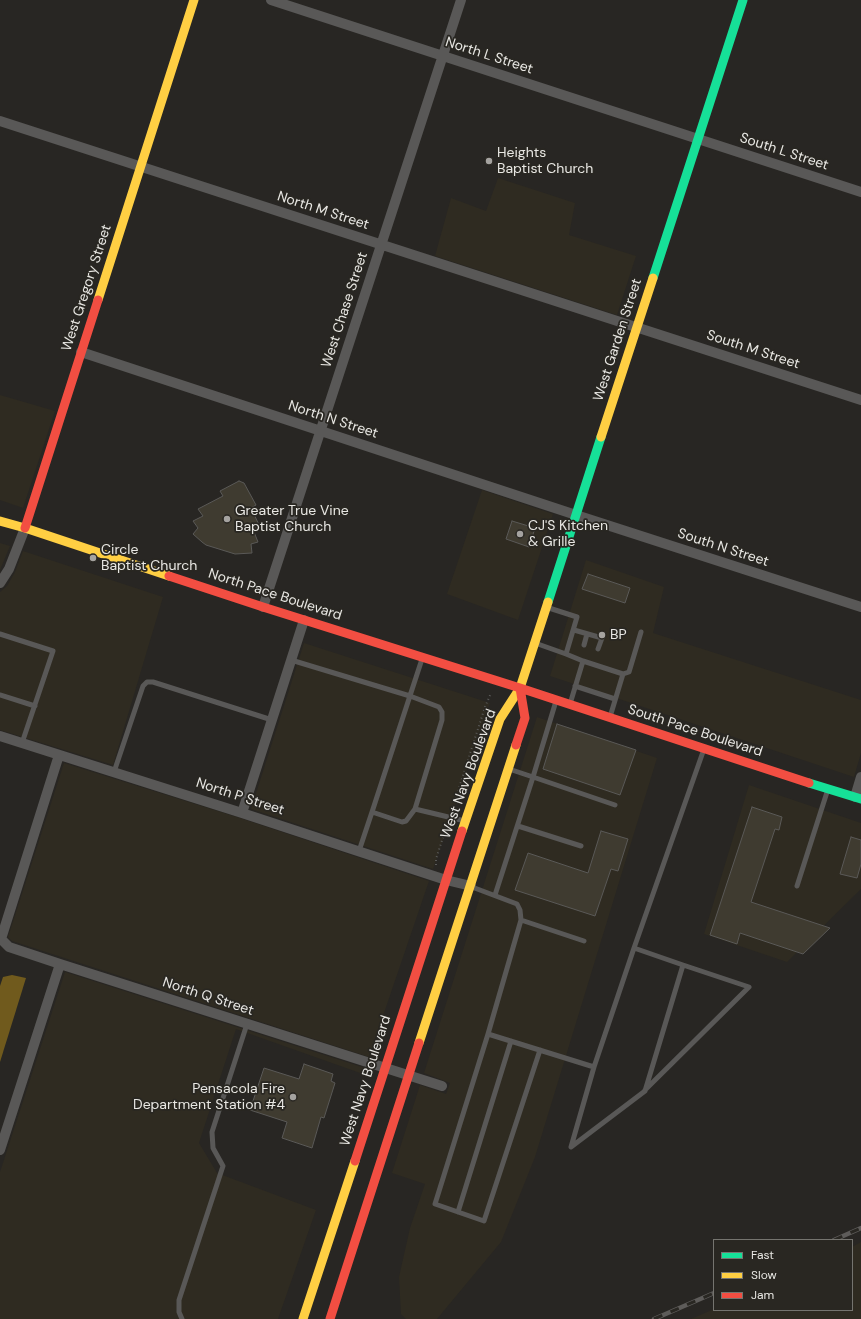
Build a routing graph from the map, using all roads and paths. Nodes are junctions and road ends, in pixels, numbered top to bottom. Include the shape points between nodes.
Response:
1 (194, 0) edge
2 (271, 0) edge
3 (461, 0) edge
4 (743, 0) edge
5 (442, 55) junction
6 (0, 121) edge
7 (698, 139) junction
8 (140, 166) junction
9 (861, 192) edge
10 (381, 244) junction
11 (637, 328) junction
12 (81, 352) junction
13 (861, 400) edge
14 (321, 430) junction
15 (576, 515) junction
16 (0, 521) edge
17 (25, 528) junction
18 (0, 583) edge
19 (263, 607) junction
20 (546, 607) junction
21 (861, 607) edge
22 (304, 620) junction
23 (574, 630) junction
24 (642, 632) dead end
25 (0, 634) edge
26 (587, 634) junction
27 (534, 643) junction
28 (584, 645) dead end
29 (598, 650) dead end
30 (566, 654) junction
31 (423, 657) junction
32 (581, 659) junction
33 (291, 660) junction
34 (623, 674) junction
35 (575, 686) junction
36 (520, 688) junction
37 (0, 695) edge
38 (410, 696) junction
39 (615, 699) junction
40 (556, 700) junction
41 (569, 705) junction
42 (35, 706) junction
43 (610, 718) junction
44 (272, 720) junction
45 (0, 736) edge
46 (22, 743) junction
47 (704, 748) junction
48 (59, 755) junction
49 (508, 769) junction
50 (114, 772) junction
51 (533, 777) junction
52 (861, 777) edge
53 (828, 788) junction
54 (858, 798) edge
55 (615, 805) dead end
56 (414, 809) junction
57 (372, 812) junction
58 (242, 813) junction
59 (466, 822) junction
60 (518, 826) junction
61 (581, 846) dead end
62 (359, 851) junction
63 (446, 880) junction
64 (471, 886) junction
65 (797, 886) dead end
66 (495, 895) junction
67 (521, 920) junction
68 (0, 938) edge
69 (584, 941) dead end
70 (634, 948) junction
71 (60, 964) junction
72 (683, 965) junction
73 (247, 1024) junction
74 (488, 1034) junction
75 (511, 1041) junction
76 (540, 1050) junction
77 (594, 1067) junction
78 (385, 1068) junction
79 (410, 1075) junction
80 (442, 1086) dead end
81 (645, 1091) junction
82 (0, 1150) edge
83 (458, 1212) junction
84 (182, 1319) edge
85 (303, 1319) edge
86 (330, 1319) edge

1 - 8 main road, West Gregory Street
2 - 5 street, North L Street
3 - 5 street, West Chase Street
4 - 7 main road, West Garden Street
5 - 7 street, North L Street
5 - 10 street, West Chase Street
6 - 8 street, North M Street
7 - 9 street, South L Street
7 - 11 main road, West Garden Street
8 - 10 street, North M Street
8 - 12 main road, West Gregory Street
10 - 11 street, North M Street
10 - 14 street, West Chase Street
11 - 13 street, South M Street
11 - 15 main road, West Garden Street
12 - 14 street, North N Street
12 - 17 main road, West Gregory Street
14 - 15 street, North N Street
14 - 19 street, West Chase Street
15 - 20 main road, West Garden Street
15 - 21 street, South N Street
16 - 17 main road, North Pace Boulevard
17 - 18 street, West Gregory Street via 9,569
17 - 19 main road, North Pace Boulevard
19 - 22 main road, North Pace Boulevard
20 - 23 lane via 577,617
20 - 27 main road, West Garden Street
22 - 31 main road, North Pace Boulevard
22 - 33 street
23 - 26 lane
23 - 30 lane
24 - 34 lane via 630,672
25 - 42 lane via 54,651
26 - 28 lane
26 - 29 lane via 602,638
27 - 30 lane
27 - 36 main road, West Garden Street
30 - 32 lane
31 - 36 main road, North Pace Boulevard
31 - 38 lane
32 - 34 lane
32 - 35 lane
33 - 38 lane
33 - 44 street
34 - 39 lane
35 - 39 lane
35 - 41 lane
36 - 40 main road, South Pace Boulevard
36 - 49 main road via 525,718
36 - 59 main road, West Navy Boulevard via 500,719
37 - 42 lane
38 - 56 lane via 439,707 442,712 442,720
38 - 57 lane
39 - 43 lane
40 - 41 main road, South Pace Boulevard
40 - 51 lane
41 - 43 main road, South Pace Boulevard
42 - 46 lane
43 - 47 main road, South Pace Boulevard
44 - 50 lane via 147,682 143,686
44 - 58 street
45 - 46 street, North P Street
46 - 48 street, North P Street
47 - 53 main road, South Pace Boulevard
47 - 70 lane
48 - 50 street, North P Street
48 - 68 street
49 - 51 lane
49 - 64 main road
50 - 58 street, North P Street
51 - 55 lane
51 - 60 lane
52 - 54 street
53 - 54 main road, South Pace Boulevard
53 - 65 lane
56 - 57 lane via 406,821 402,822
56 - 59 lane
57 - 62 lane
58 - 62 street, North P Street
59 - 63 main road, West Navy Boulevard
60 - 61 lane
60 - 66 lane
62 - 63 street, North P Street
63 - 64 street, North P Street
63 - 78 main road, West Navy Boulevard
64 - 66 lane
64 - 79 main road
66 - 67 lane via 516,904 520,910
67 - 69 lane
67 - 74 lane
68 - 71 street, North Q Street via 9,946
70 - 72 lane
70 - 77 lane
71 - 73 street, North Q Street
71 - 82 street
72 - 81 lane
72 - 81 lane via 749,987
73 - 78 street, North Q Street
73 - 84 lane via 212,1132 213,1148 223,1166 180,1300 179,1312
74 - 75 lane
74 - 83 lane via 436,1204
75 - 76 lane
75 - 83 lane
76 - 77 lane
76 - 83 lane via 484,1221
77 - 81 lane via 571,1148
78 - 79 street, North Q Street
78 - 85 main road, West Navy Boulevard
79 - 80 street, North Q Street
79 - 86 main road

